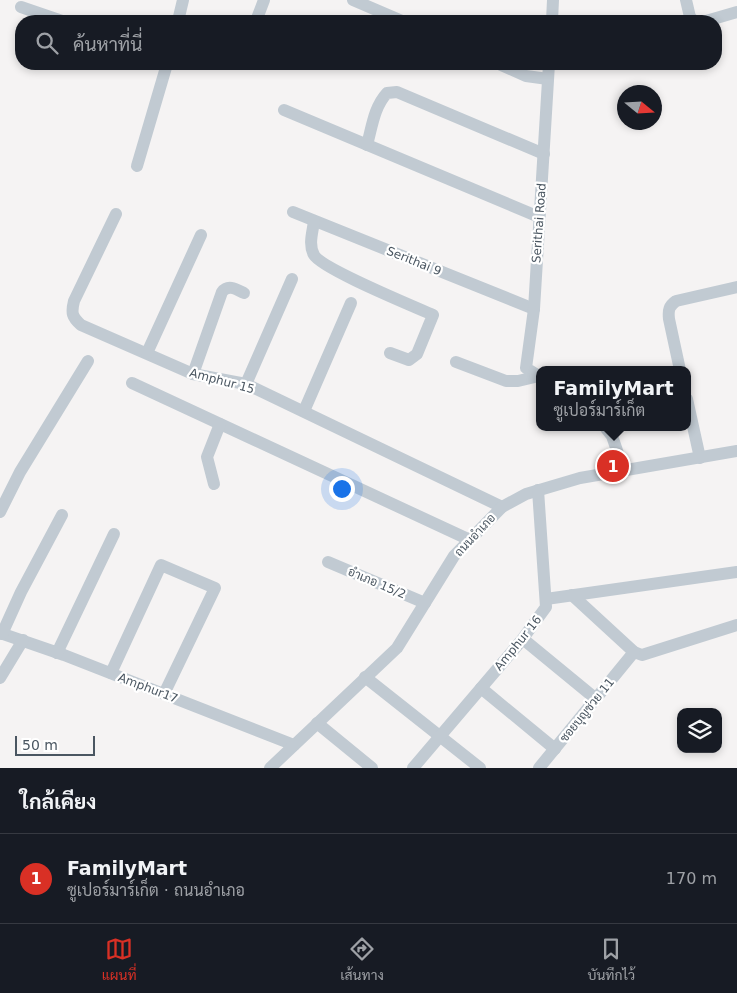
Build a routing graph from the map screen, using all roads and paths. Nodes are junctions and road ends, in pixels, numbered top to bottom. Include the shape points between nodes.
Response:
1 (183, 0) edge
2 (264, 0) edge
3 (353, 0) edge
4 (553, 0) edge
5 (686, 0) edge
6 (21, 8) dead end
7 (737, 12) edge
8 (43, 15) edge
9 (179, 15) edge
10 (258, 15) edge
11 (388, 15) edge
12 (552, 15) edge
13 (690, 15) edge
14 (722, 16) edge
15 (165, 70) edge
16 (512, 70) edge
17 (549, 70) edge
18 (548, 79) junction
19 (284, 110) dead end
20 (367, 145) junction
21 (544, 154) junction
22 (137, 166) dead end
23 (293, 212) dead end
24 (116, 214) dead end
25 (540, 217) junction
26 (314, 221) junction
27 (201, 235) dead end
28 (292, 279) dead end
29 (737, 287) edge
30 (244, 292) dead end
31 (352, 303) dead end
32 (534, 309) junction
33 (147, 353) junction
34 (390, 353) dead end
35 (88, 361) dead end
36 (456, 362) dead end
37 (679, 366) edge
38 (193, 374) junction
39 (536, 374) edge
40 (536, 377) edge
41 (132, 383) dead end
42 (246, 384) junction
43 (304, 411) junction
44 (691, 418) edge
45 (220, 424) junction
46 (608, 431) edge
47 (737, 451) edge
48 (700, 458) junction
49 (624, 471) junction
50 (214, 484) dead end
51 (538, 490) junction
52 (502, 507) junction
53 (0, 512) edge
54 (62, 515) dead end
55 (114, 534) dead end
56 (470, 540) junction
57 (328, 562) dead end
58 (737, 572) edge
59 (572, 595) junction
60 (546, 599) junction
61 (425, 603) junction
62 (737, 625) edge
63 (1, 633) edge
64 (523, 639) junction
65 (23, 640) junction
66 (634, 652) junction
67 (57, 653) junction
68 (111, 674) junction
69 (0, 678) edge
70 (365, 678) junction
71 (481, 688) junction
72 (164, 694) junction
73 (596, 699) junction
74 (317, 723) junction
75 (440, 736) junction
76 (294, 745) junction
77 (555, 748) junction
78 (270, 768) edge
79 (372, 768) edge
80 (413, 768) edge
81 (480, 768) edge
82 (539, 768) edge

1 - 9 street
2 - 10 street
3 - 11 street
4 - 12 street
5 - 13 street
6 - 8 street
7 - 14 street
15 - 22 street
16 - 18 street
17 - 18 street, Serithai Road
18 - 21 street, Serithai Road
19 - 20 street
20 - 21 street via 380,100 387,93 397,92
20 - 25 street
21 - 25 street, Serithai Road
23 - 26 street, Serithai 9
24 - 33 street, Amphur 15 via 74,301 73,318 81,325
25 - 32 street, Serithai Road
26 - 32 street, Serithai 9
26 - 34 street via 311,243 314,256 332,269 433,315 418,354 409,360
27 - 33 street
28 - 42 street
29 - 37 street via 676,300 670,306 669,319
30 - 38 street via 229,287 222,292
31 - 43 street
32 - 39 street, Serithai Road via 526,368
33 - 38 street, Amphur 15
35 - 53 street via 20,472
36 - 40 street via 506,382
38 - 42 street, Amphur 15
41 - 45 street
42 - 43 street, Amphur 15
43 - 52 street, Amphur 15
44 - 48 street
45 - 50 street via 207,457
45 - 56 street
46 - 49 street
47 - 48 street, ถนนอำเภอ
48 - 49 street, ถนนอำเภอ
49 - 51 street, ถนนอำเภอ via 580,478
51 - 52 street, ถนนอำเภอ
51 - 60 street, Amphur 16
52 - 56 street, ถนนอำเภอ
54 - 63 street
55 - 67 street
56 - 61 street, ถนนอำเภอ via 454,556
57 - 61 street, อำเภอ 15/2
58 - 59 street
59 - 60 street
59 - 66 street
60 - 64 street, Amphur 16 via 546,607
61 - 70 street, ถนนอำเภอ via 397,648
62 - 66 street via 642,655
63 - 65 street, Amphur17
64 - 71 street, Amphur 16
64 - 73 street
65 - 67 street, Amphur17
65 - 69 street
66 - 73 street, ซอยบุญช่วย 11
67 - 68 street, Amphur17
68 - 72 street, Amphur17
68 - 72 street via 161,565 215,588
70 - 74 street, ถนนอำเภอ
70 - 75 street
71 - 75 street, Amphur 16
71 - 77 street
72 - 76 street, Amphur17
73 - 77 street, ซอยบุญช่วย 11
74 - 76 street, ถนนอำเภอ
74 - 79 street
75 - 80 street, Amphur 16
75 - 81 street
76 - 78 street, ถนนอำเภอ
77 - 82 street, ซอยบุญช่วย 11

